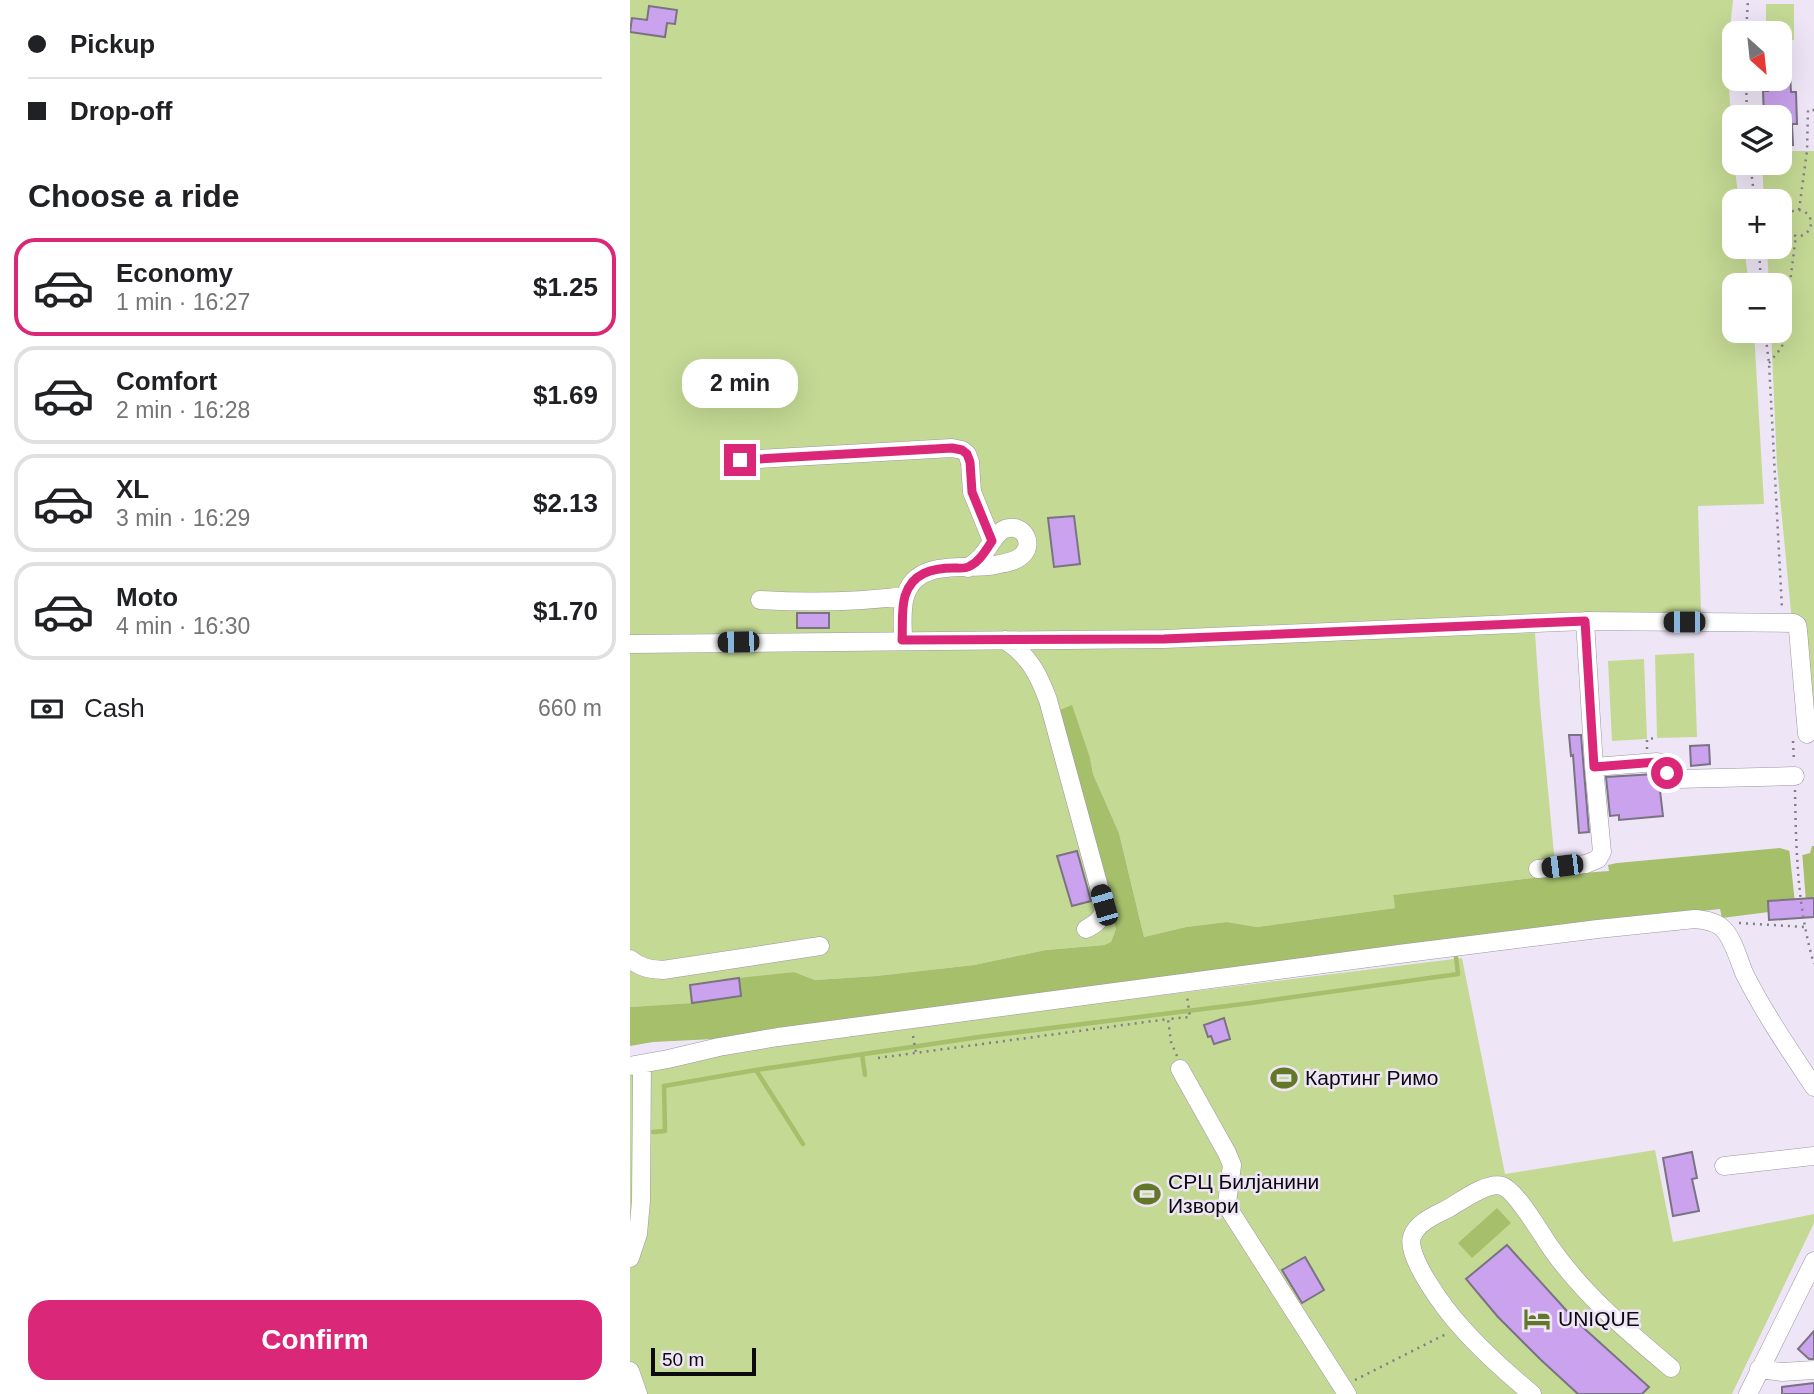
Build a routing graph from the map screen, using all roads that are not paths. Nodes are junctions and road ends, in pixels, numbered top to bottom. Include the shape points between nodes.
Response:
1 (740, 460) dead end
2 (992, 541) junction
3 (968, 568) junction
4 (905, 596) junction
5 (760, 600) dead end
6 (1585, 621) junction
7 (902, 640) junction
8 (1005, 640) junction
9 (630, 644) edge
10 (1805, 734) edge
11 (1594, 767) junction
12 (1795, 776) road end
13 (1538, 869) dead end
14 (1086, 929) dead end
15 (820, 946) dead end
16 (630, 959) edge
17 (636, 1065) edge
18 (1180, 1069) road end
19 (1814, 1087) edge
20 (1814, 1156) edge
21 (1724, 1166) dead end
22 (630, 1258) edge
23 (1814, 1261) edge
24 (1671, 1368) dead end
25 (1759, 1370) junction
26 (1814, 1370) edge
27 (630, 1371) edge
28 (1345, 1390) edge
29 (638, 1394) edge
30 (1531, 1394) edge
31 (1748, 1394) edge

1 - 2 street via 962,450 970,462 972,492
2 - 3 street
2 - 3 street via 1000,532 1016,527 1028,542 1018,559
3 - 4 street via 929,571 916,577
4 - 5 street via 824,602
4 - 7 street
6 - 8 street via 1164,639
6 - 10 street via 1794,623
6 - 11 street
7 - 8 street
7 - 9 street
8 - 14 street via 1026,657 1048,700 1104,905 1099,921
11 - 12 street via 1657,762 1678,779
11 - 13 street via 1601,856 1586,864
15 - 16 street via 663,970 648,969
17 - 19 street via 778,1037 1695,919 1730,925 1744,973
17 - 22 street via 640,1212
18 - 28 street via 1232,1165 1227,1203 1232,1213
20 - 21 street
23 - 25 street
24 - 30 street via 1580,1286 1513,1194 1502,1186 1488,1186 1421,1224 1412,1237 1411,1250 1421,1272 1460,1326
25 - 26 street
25 - 31 street
27 - 29 street

